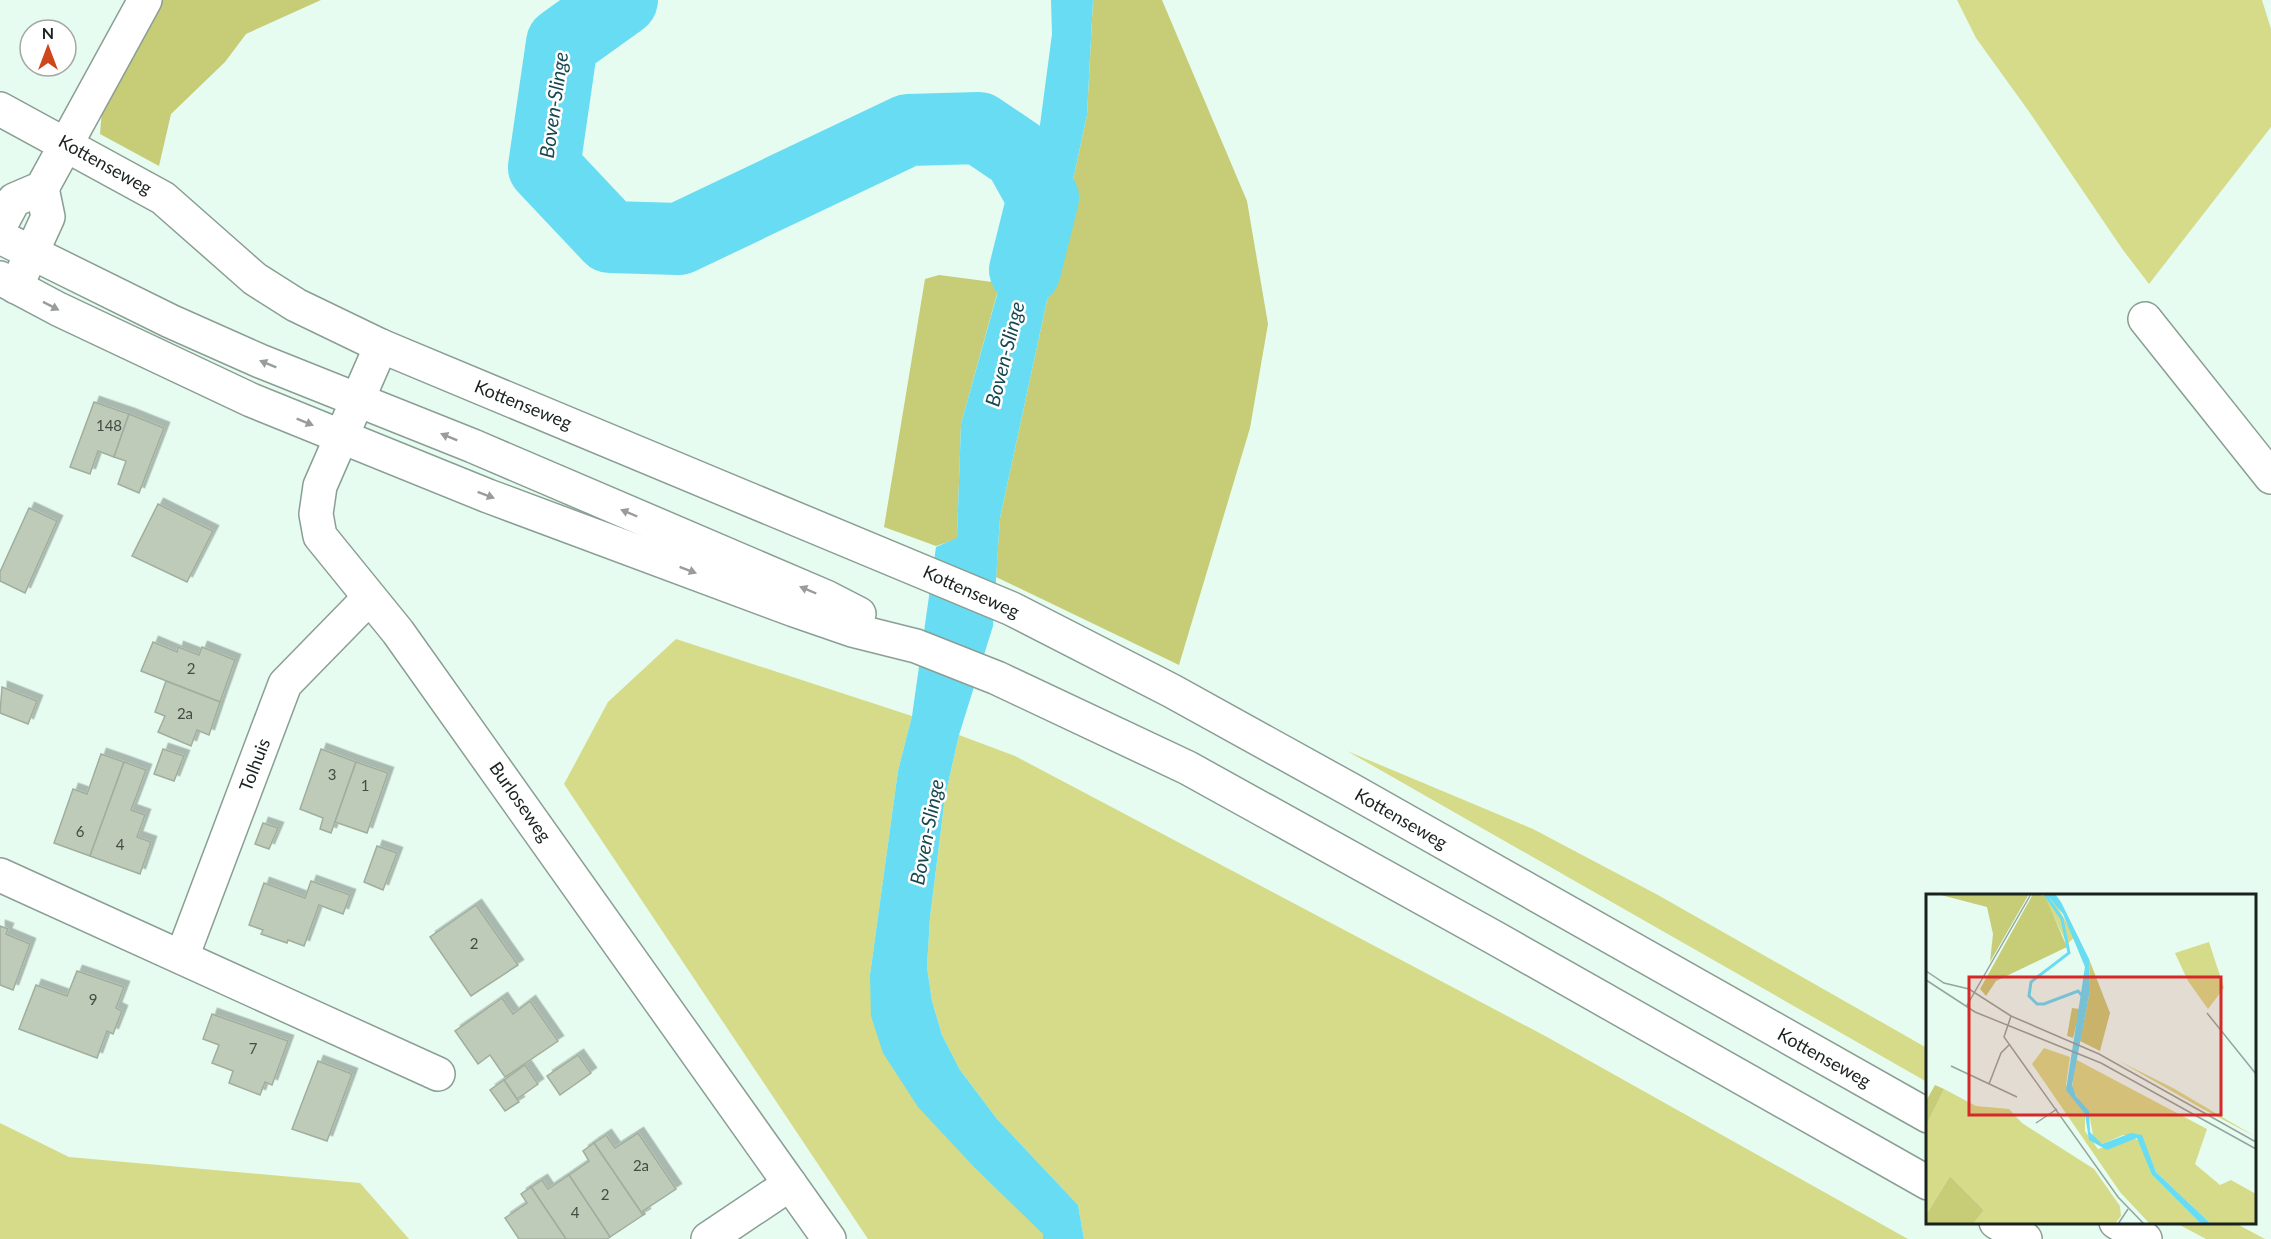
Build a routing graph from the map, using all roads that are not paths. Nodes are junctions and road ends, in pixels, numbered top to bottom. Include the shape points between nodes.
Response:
1 (145, 0) edge
2 (0, 109) edge
3 (66, 143) junction
4 (42, 188) junction
5 (0, 225) edge
6 (0, 237) edge
7 (33, 254) junction
8 (8, 283) edge
9 (2145, 319) dead end
10 (381, 346) junction
11 (357, 400) junction
12 (342, 437) junction
13 (2271, 477) edge
14 (369, 598) junction
15 (916, 646) junction
16 (0, 875) edge
17 (182, 957) junction
18 (438, 1074) dead end
19 (1926, 1115) edge
20 (1926, 1182) edge
21 (790, 1184) junction
22 (1999, 1224) edge
23 (2119, 1224) edge
24 (708, 1239) edge
25 (829, 1239) edge
26 (2025, 1239) edge
27 (2145, 1239) edge

1 - 3 street
2 - 3 street, Kottenseweg
3 - 4 street
3 - 10 street, Kottenseweg via 163,198 272,290
4 - 5 street via 14,200
4 - 7 street via 48,218
6 - 7 street
7 - 8 street
11 -> 7 street via 180,325
8 -> 12 street via 251,400
9 - 13 street
10 - 11 street, Burloseweg
10 - 19 street, Kottenseweg via 1012,609 1173,691
11 - 12 street, Burloseweg
15 -> 11 street via 826,597
12 - 14 street, Burloseweg via 320,486 316,514 320,536
12 -> 15 street via 794,610
14 - 17 street, Tolhuis via 285,684
14 - 21 street, Burloseweg via 398,632 522,804
15 - 20 street via 997,678 1188,768
16 - 17 street
17 - 18 street
21 - 24 street
21 - 25 street, Burloseweg
22 - 26 street
23 - 27 street

